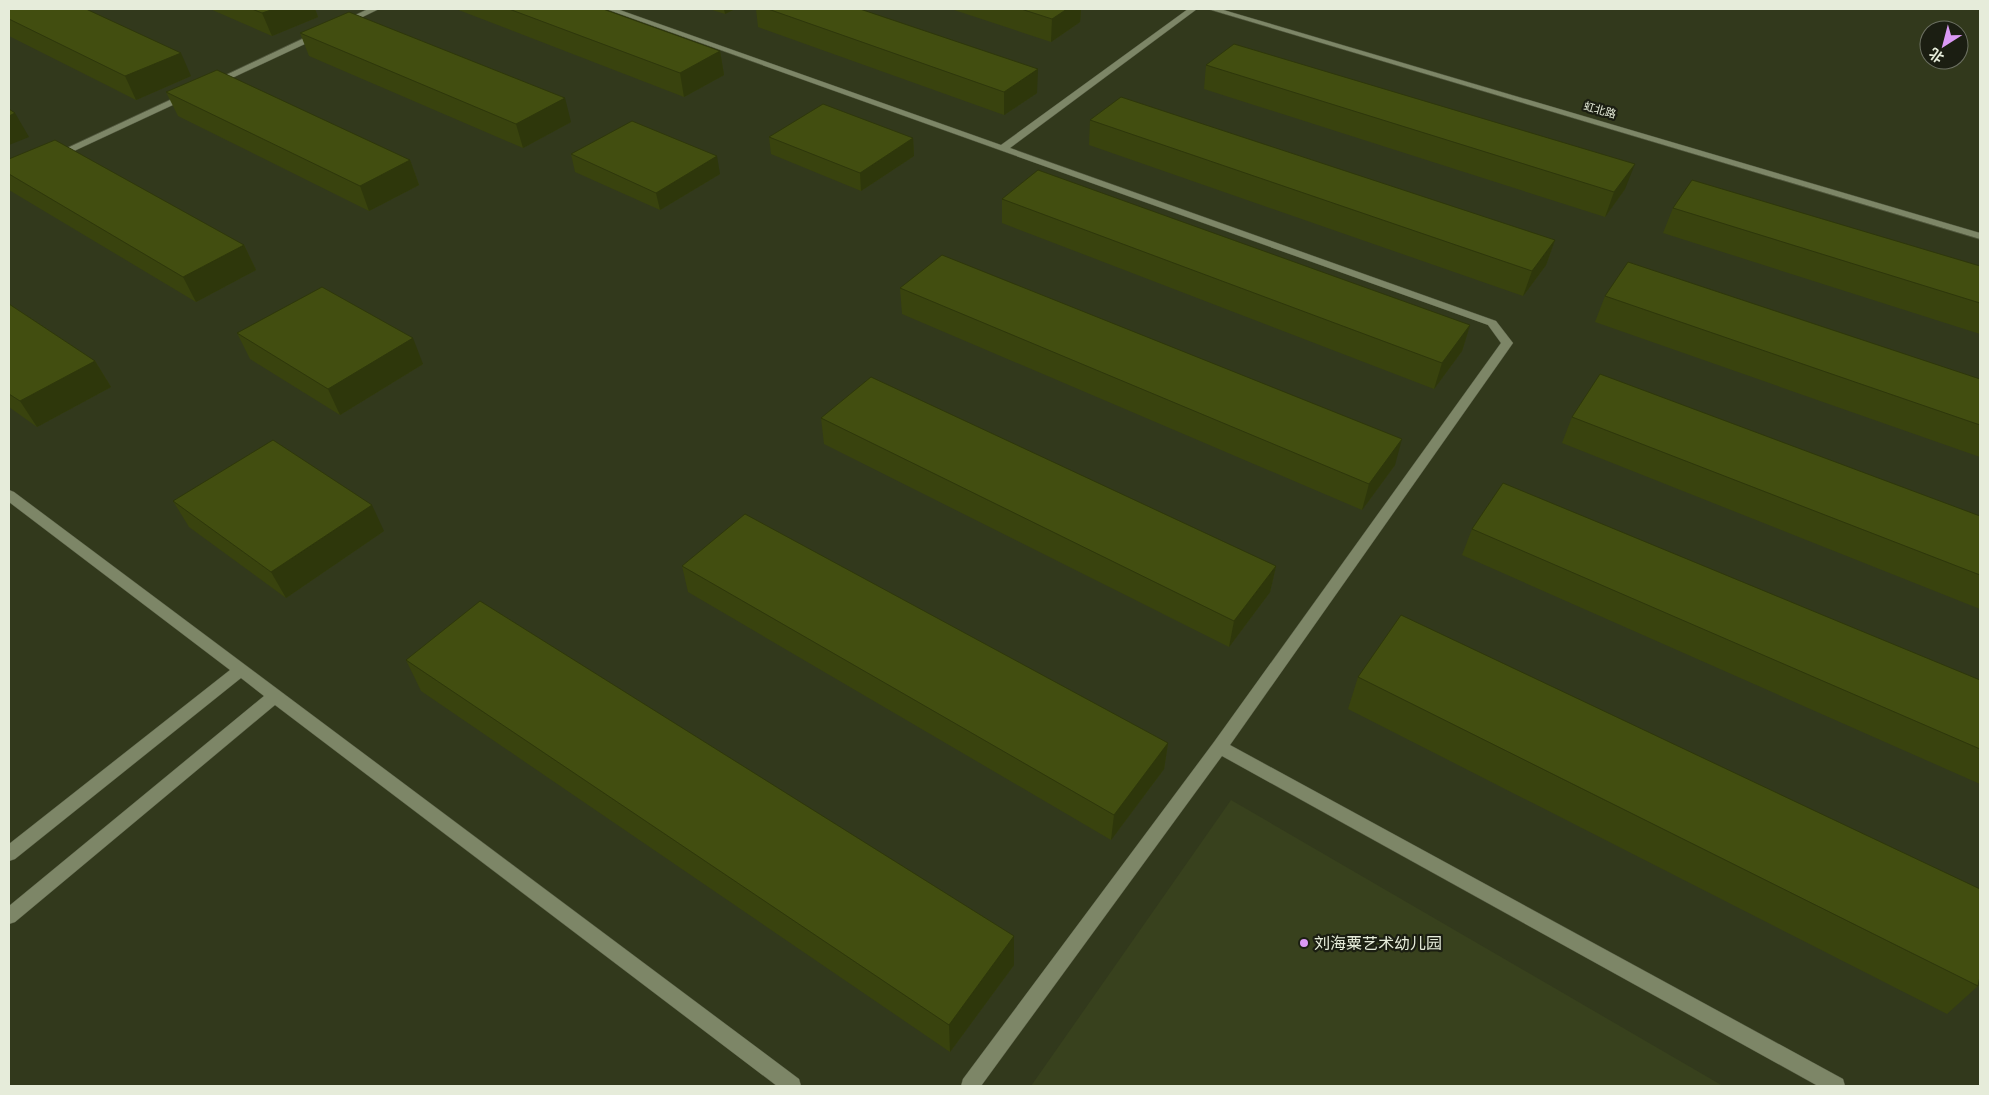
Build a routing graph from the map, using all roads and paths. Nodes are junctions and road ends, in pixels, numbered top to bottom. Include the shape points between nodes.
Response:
1 (375, 9) edge
2 (610, 9) edge
3 (1193, 9) edge
4 (1212, 9) edge
5 (1002, 149) junction
6 (44, 161) edge
7 (1980, 236) edge
8 (9, 495) edge
9 (241, 670) junction
10 (275, 696) junction
11 (1220, 747) junction
12 (9, 854) edge
13 (9, 916) edge
14 (792, 1086) edge
15 (970, 1086) edge
16 (1836, 1086) edge

1 - 6 street
2 - 5 street
3 - 5 street
4 - 7 street, 虹北路
5 - 11 street via 1492,324 1506,343
8 - 9 street
9 - 10 street
9 - 12 street
10 - 13 street
10 - 14 street
11 - 15 street
11 - 16 street

